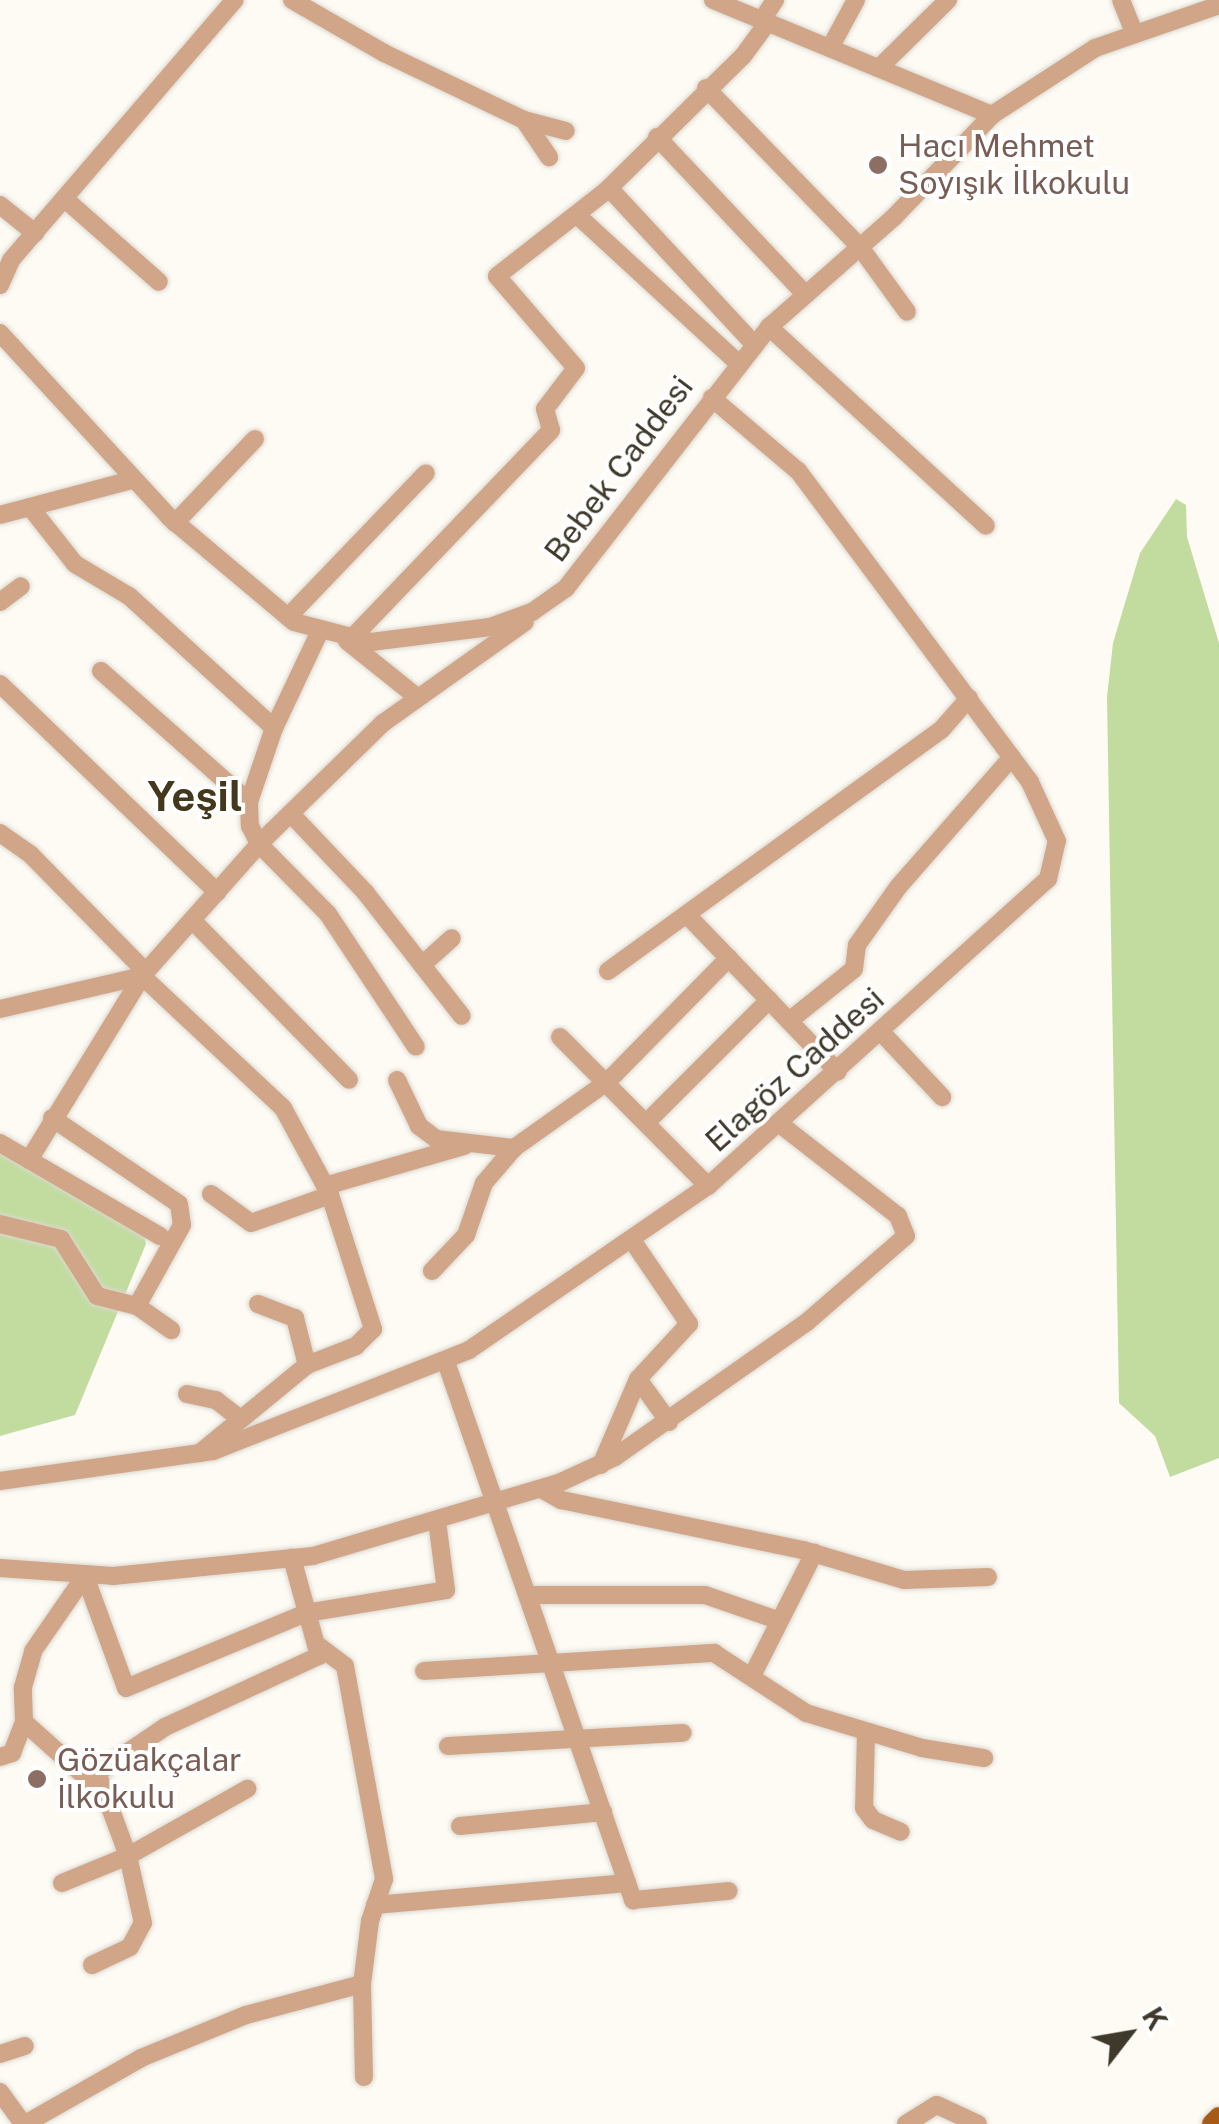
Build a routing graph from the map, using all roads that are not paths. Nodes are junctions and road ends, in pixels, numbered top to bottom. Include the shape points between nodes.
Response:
1 (235, 0) edge
2 (292, 0) edge
3 (712, 0) edge
4 (775, 0) edge
5 (856, 0) edge
6 (948, 0) edge
7 (1121, 0) edge
8 (1219, 5) edge
9 (765, 21) junction
10 (1134, 32) junction
11 (830, 48) junction
12 (879, 68) junction
13 (706, 88) junction
14 (992, 115) junction
15 (524, 120) junction
16 (566, 131) dead end
17 (657, 137) junction
18 (550, 157) dead end
19 (609, 188) junction
20 (65, 199) junction
21 (0, 206) edge
22 (577, 215) junction
23 (35, 233) junction
24 (860, 247) junction
25 (159, 282) dead end
26 (0, 285) edge
27 (803, 292) junction
28 (907, 312) dead end
29 (769, 327) junction
30 (0, 332) edge
31 (754, 344) junction
32 (738, 363) junction
33 (712, 398) junction
34 (255, 439) dead end
35 (426, 473) dead end
36 (132, 480) junction
37 (30, 507) junction
38 (0, 515) edge
39 (176, 523) junction
40 (986, 526) dead end
41 (21, 586) dead end
42 (0, 602) edge
43 (544, 605) junction
44 (288, 617) junction
45 (319, 633) junction
46 (347, 640) junction
47 (101, 671) dead end
48 (0, 684) edge
49 (417, 696) junction
50 (969, 698) junction
51 (274, 728) junction
52 (1012, 757) junction
53 (249, 802) junction
54 (291, 814) junction
55 (0, 833) edge
56 (258, 844) junction
57 (217, 892) junction
58 (688, 916) junction
59 (192, 920) junction
60 (452, 938) dead end
61 (728, 958) junction
62 (422, 965) junction
63 (608, 971) dead end
64 (144, 974) junction
65 (768, 1000) junction
66 (0, 1009) edge
67 (462, 1016) dead end
68 (788, 1021) junction
69 (882, 1033) junction
70 (560, 1037) dead end
71 (416, 1047) dead end
72 (838, 1072) junction
73 (349, 1080) dead end
74 (397, 1080) dead end
75 (607, 1082) junction
76 (942, 1097) dead end
77 (52, 1118) junction
78 (650, 1120) junction
79 (780, 1124) junction
80 (0, 1143) edge
81 (464, 1146) junction
82 (514, 1148) junction
83 (29, 1160) junction
84 (708, 1186) junction
85 (328, 1190) junction
86 (212, 1194) dead end
87 (0, 1224) edge
88 (160, 1236) dead end
89 (632, 1240) junction
90 (432, 1271) dead end
91 (258, 1304) dead end
92 (138, 1306) junction
93 (172, 1330) dead end
94 (446, 1362) junction
95 (307, 1366) junction
96 (638, 1379) junction
97 (186, 1394) dead end
98 (240, 1418) junction
99 (669, 1422) junction
100 (199, 1454) junction
101 (601, 1464) junction
102 (0, 1481) edge
103 (541, 1489) junction
104 (499, 1502) junction
105 (437, 1521) junction
106 (814, 1553) junction
107 (292, 1558) junction
108 (0, 1568) edge
109 (86, 1576) junction
110 (988, 1577) dead end
111 (530, 1595) junction
112 (306, 1613) junction
113 (780, 1622) junction
114 (316, 1644) junction
115 (552, 1660) junction
116 (424, 1670) dead end
117 (754, 1674) junction
118 (24, 1722) junction
119 (683, 1734) dead end
120 (866, 1734) junction
121 (578, 1737) junction
122 (448, 1746) dead end
123 (0, 1756) edge
124 (984, 1758) dead end
125 (97, 1772) junction
126 (247, 1788) dead end
127 (602, 1812) junction
128 (460, 1826) dead end
129 (901, 1832) dead end
130 (128, 1856) junction
131 (627, 1882) junction
132 (62, 1883) dead end
133 (729, 1891) dead end
134 (375, 1906) junction
135 (92, 1965) dead end
136 (362, 1984) junction
137 (25, 2046) dead end
138 (0, 2054) edge
139 (364, 2077) dead end
140 (0, 2092) edge
141 (1219, 2117) edge
142 (24, 2124) edge
143 (906, 2124) edge
144 (978, 2124) edge
145 (1212, 2124) edge

1 - 20 street
2 - 15 street via 384,54
3 - 9 street
4 - 9 street
5 - 11 street
6 - 12 street
7 - 10 street
8 - 10 street, Bebek Caddesi
9 - 11 street
9 - 13 street via 743,56
10 - 14 street, Bebek Caddesi via 1057,68
11 - 12 street
12 - 14 street
13 - 17 street
13 - 24 street
14 - 24 street, Bebek Caddesi
15 - 16 street
15 - 18 street
17 - 19 street
17 - 27 street
19 - 22 street
19 - 31 street
20 - 23 street
20 - 25 street
21 - 23 street
22 - 32 street
22 - 46 street via 497,276 576,368 545,409 551,430
23 - 26 street
24 - 27 street, Bebek Caddesi
24 - 28 street
27 - 29 street, Bebek Caddesi
29 - 31 street, Bebek Caddesi
29 - 40 street
30 - 36 street, Bebek Caddesi
31 - 32 street, Bebek Caddesi
32 - 33 street, Bebek Caddesi
33 - 43 street, Bebek Caddesi via 614,531
33 - 50 street, Elagöz Caddesi via 798,471
34 - 39 street
35 - 44 street
36 - 37 street
36 - 39 street, Bebek Caddesi
37 - 38 street
37 - 51 street via 75,564 129,596
39 - 44 street, Bebek Caddesi
41 - 42 street
43 - 46 street, Bebek Caddesi via 490,628
43 - 49 street
44 - 45 street, Bebek Caddesi
45 - 46 street, Bebek Caddesi
45 - 51 street
46 - 49 street
47 - 53 street
48 - 57 street
49 - 54 street
50 - 52 street, Elagöz Caddesi
50 - 58 street via 942,729
51 - 53 street
52 - 68 street via 899,886 857,946 854,969
52 - 69 street, Elagöz Caddesi via 1055,831 1053,870 1033,898
53 - 56 street
54 - 56 street
54 - 62 street
55 - 64 street via 31,855
56 - 57 street
56 - 71 street via 328,914
57 - 59 street
58 - 61 street
58 - 63 street
59 - 64 street
59 - 73 street
60 - 62 street
61 - 65 street
61 - 75 street
62 - 67 street
64 - 66 street
64 - 77 street
64 - 85 street via 284,1108
65 - 68 street
65 - 78 street
68 - 72 street
69 - 72 street, Elagöz Caddesi
69 - 76 street
70 - 75 street
72 - 79 street, Elagöz Caddesi
74 - 81 street via 424,1131
75 - 78 street
75 - 82 street
77 - 83 street
77 - 92 street via 179,1204 182,1225
78 - 84 street
79 - 84 street, Elagöz Caddesi
79 - 99 street via 898,1216 906,1236 807,1322
80 - 83 street
81 - 82 street
81 - 85 street
82 - 90 street via 484,1183 466,1236
83 - 88 street
84 - 89 street, Elagöz Caddesi
85 - 86 street via 251,1223
85 - 95 street via 373,1329 356,1346
87 - 92 street via 61,1239 97,1296
89 - 94 street, Elagöz Caddesi
89 - 96 street via 690,1324
91 - 95 street via 296,1318
92 - 93 street
94 - 100 street, Elagöz Caddesi
94 - 104 street
95 - 98 street
96 - 99 street
96 - 101 street
97 - 98 street via 216,1400
98 - 100 street
99 - 101 street
100 - 102 street, Elagöz Caddesi
101 - 103 street
103 - 104 street
103 - 106 street via 561,1500
104 - 105 street
104 - 111 street
105 - 107 street
105 - 112 street via 446,1590
106 - 110 street via 904,1580
106 - 113 street
107 - 109 street
107 - 112 street
108 - 109 street
109 - 112 street via 126,1688
109 - 118 street via 34,1651 23,1687
111 - 113 street via 705,1595
111 - 115 street
112 - 114 street
113 - 117 street
114 - 125 street via 319,1656 165,1727
114 - 134 street via 345,1666 384,1879
115 - 116 street
115 - 117 street via 714,1653
115 - 121 street
117 - 120 street via 797,1710
118 - 123 street via 10,1756
118 - 125 street via 88,1779
119 - 121 street
120 - 124 street
120 - 129 street via 864,1808 872,1820
121 - 122 street
121 - 127 street
125 - 130 street
126 - 130 street
127 - 128 street
127 - 131 street
130 - 132 street
130 - 135 street via 141,1933 130,1947
131 - 133 street via 634,1900
131 - 134 street
134 - 136 street
136 - 139 street
136 - 142 street via 246,2015 141,2058
137 - 138 street
140 - 142 street
141 - 145 main road
143 - 144 street via 937,2106

